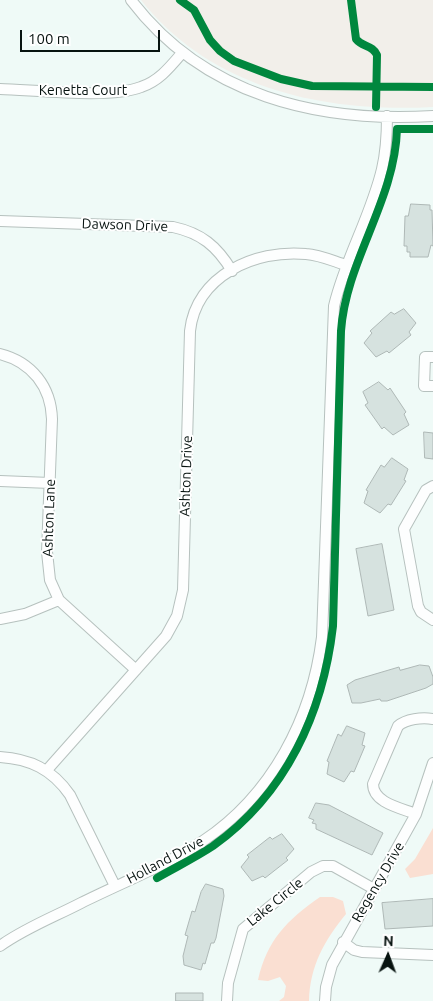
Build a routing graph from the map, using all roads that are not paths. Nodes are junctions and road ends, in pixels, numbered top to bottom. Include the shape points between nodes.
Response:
1 (131, 0) edge
2 (182, 53) junction
3 (0, 89) edge
4 (387, 116) junction
5 (433, 116) edge
6 (0, 221) edge
7 (346, 266) junction
8 (232, 270) junction
9 (0, 354) edge
10 (433, 357) edge
11 (433, 386) edge
12 (0, 481) edge
13 (50, 483) junction
14 (433, 486) edge
15 (59, 600) junction
16 (0, 619) edge
17 (433, 620) edge
18 (136, 670) junction
19 (433, 719) edge
20 (0, 756) edge
21 (433, 763) edge
22 (47, 770) junction
23 (416, 814) junction
24 (115, 886) junction
25 (374, 889) junction
26 (344, 942) junction
27 (0, 946) edge
28 (433, 955) edge
29 (227, 1001) edge
30 (326, 1001) edge

1 - 2 street via 158,32
2 - 3 street, Kenetta Court via 153,82 124,92
2 - 4 street via 218,77 272,100 330,112
4 - 5 street
4 - 7 street, Holland Drive via 382,170
6 - 8 street, Dawson Drive via 173,227 208,241
7 - 8 street, Ashton Drive via 316,255 288,254 261,258
7 - 24 street, Holland Drive via 333,318 322,637 307,703 288,747 240,810 192,848
8 - 18 street, Ashton Drive via 207,288 192,317 181,602 170,630
9 - 13 street, Ashton Lane via 31,370 47,393 51,413
10 - 11 street via 425,357 424,386
12 - 13 street
13 - 15 street, Ashton Lane via 48,572
14 - 17 street via 426,490 404,529 418,606
15 - 16 street via 26,614
15 - 18 street, Ashton Lane
18 - 22 street, Ashton Drive
19 - 23 street via 402,722 398,726 373,784 373,790 380,799
20 - 22 street via 27,761
21 - 23 street, Regency Drive
22 - 24 street via 70,795
23 - 25 street, Regency Drive
24 - 27 street, Holland Drive
25 - 26 street, Regency Drive
25 - 29 street, Lake Circle via 328,865 311,872 243,929 228,984
26 - 28 street via 362,952
26 - 30 street, Regency Drive via 328,974

